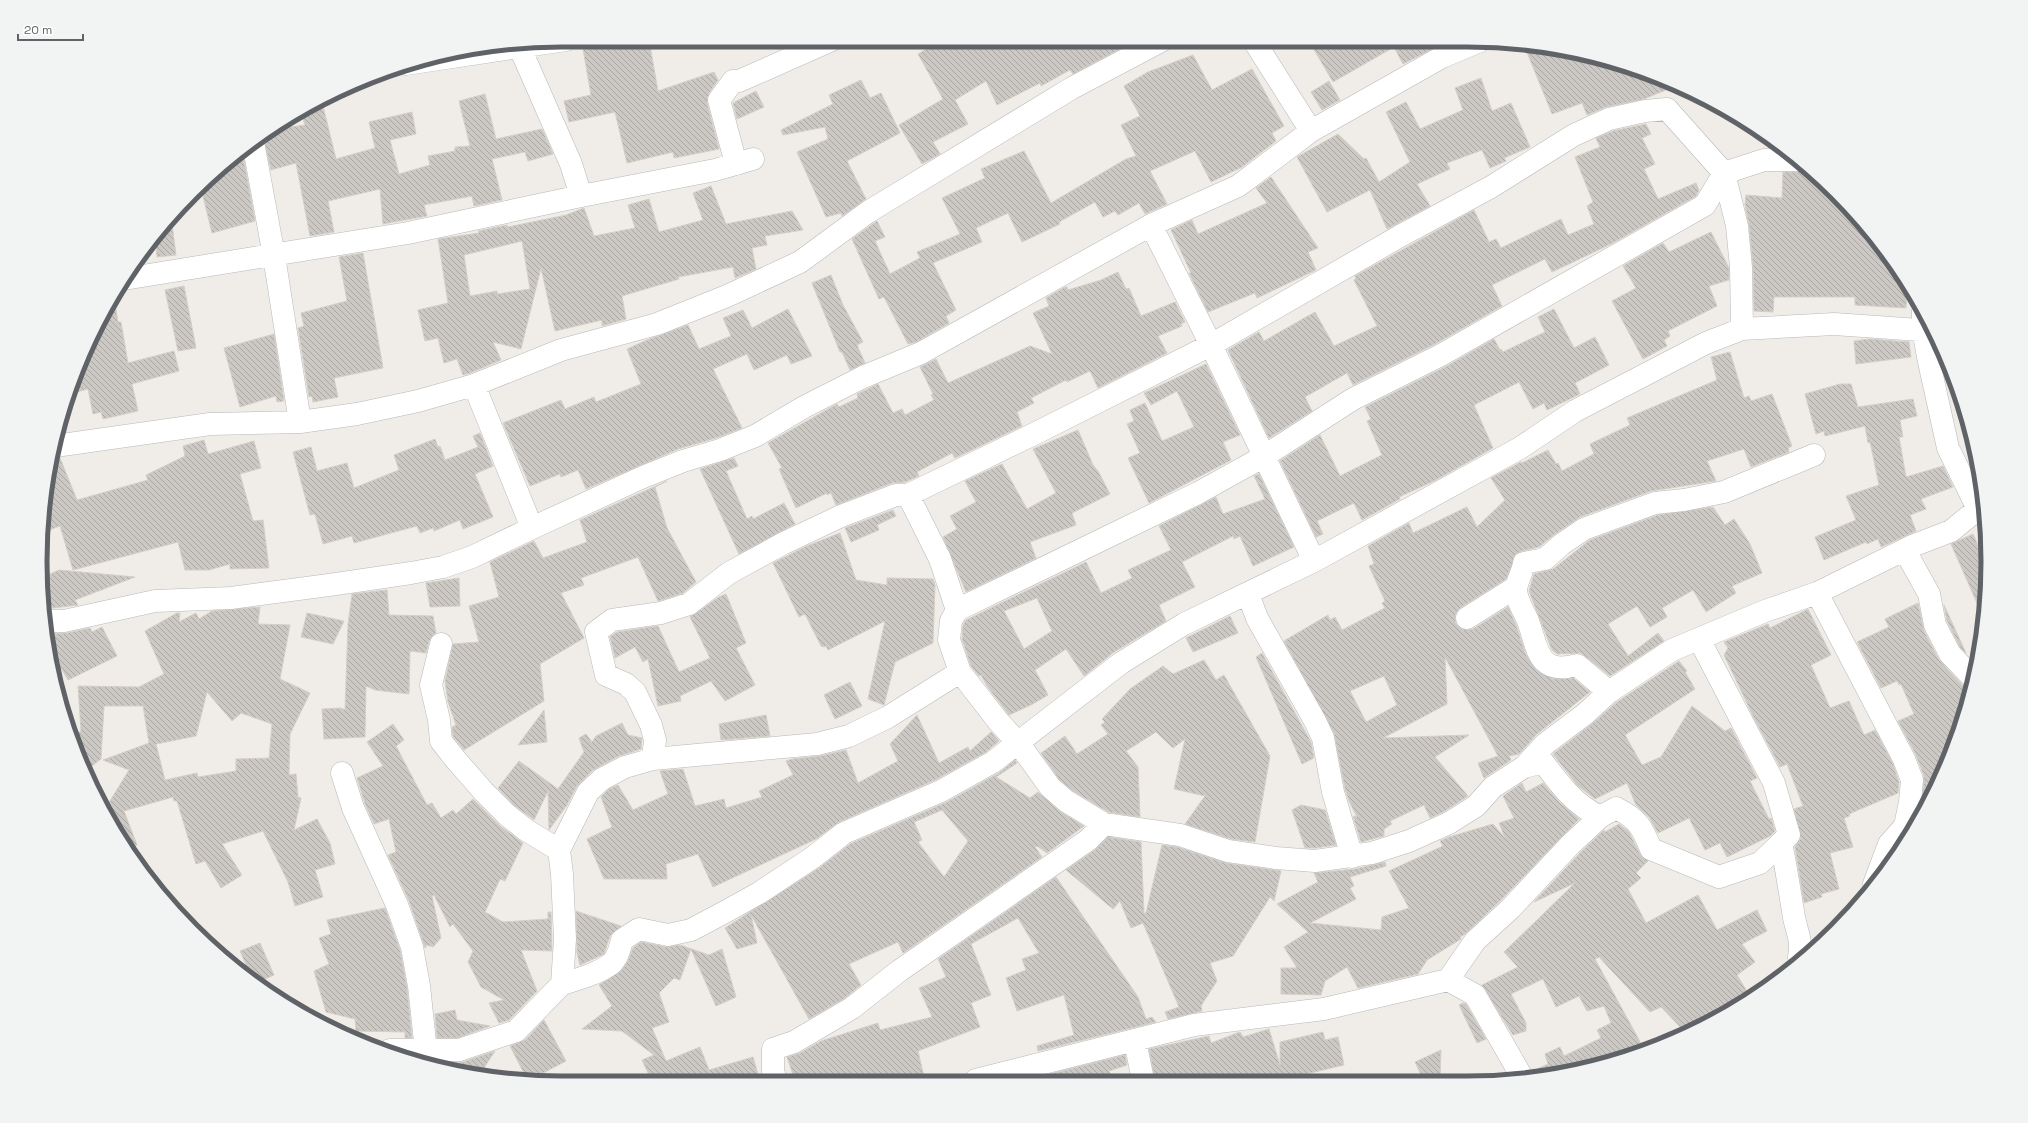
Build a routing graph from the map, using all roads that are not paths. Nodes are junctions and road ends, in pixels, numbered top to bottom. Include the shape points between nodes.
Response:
1 (816, 47) edge
2 (1150, 47) edge
3 (1258, 47) edge
4 (1466, 47) edge
5 (520, 48) edge
6 (506, 50) edge
7 (478, 54) edge
8 (1310, 131) junction
9 (254, 149) edge
10 (1788, 160) edge
11 (1724, 173) junction
12 (581, 196) junction
13 (1151, 225) junction
14 (274, 256) junction
15 (133, 278) edge
16 (1923, 324) edge
17 (1742, 329) junction
18 (1929, 336) edge
19 (1211, 345) junction
20 (474, 385) junction
21 (300, 422) junction
22 (61, 445) edge
23 (1814, 455) dead end
24 (1263, 457) junction
25 (908, 495) junction
26 (1978, 502) edge
27 (1978, 510) edge
28 (532, 528) junction
29 (1912, 546) junction
30 (1314, 561) junction
31 (1516, 587) junction
32 (1817, 593) junction
33 (1248, 594) junction
34 (957, 610) junction
35 (1467, 618) dead end
36 (50, 621) edge
37 (1699, 639) junction
38 (441, 644) dead end
39 (960, 672) junction
40 (1968, 673) edge
41 (1609, 692) junction
42 (1019, 744) junction
43 (653, 759) junction
44 (1524, 767) junction
45 (342, 774) dead end
46 (1600, 817) junction
47 (1104, 824) junction
48 (1781, 843) junction
49 (559, 850) junction
50 (1352, 857) junction
51 (1881, 866) edge
52 (1806, 947) edge
53 (1448, 980) junction
54 (562, 984) junction
55 (1135, 1040) junction
56 (401, 1050) edge
57 (426, 1051) junction
58 (1520, 1073) edge
59 (775, 1076) edge
60 (992, 1076) edge
61 (1142, 1076) edge

1 - 12 street via 739,81 733,81 719,100 745,162
2 - 20 street via 1072,88 868,212 800,262 727,296 657,324 561,350
3 - 8 street
4 - 8 street via 1442,57
5 - 12 street via 571,164
6 - 7 street
8 - 13 street via 1238,186
9 - 14 street
10 - 11 street via 1764,160
11 - 17 street via 1737,226 1741,267
11 - 19 street via 1667,109 1610,119 1574,135 1491,187 1400,236
11 - 24 street via 1705,205 1441,355 1353,399
12 - 14 street via 408,233
13 - 19 street
13 - 28 street via 921,353 863,377 755,436 643,477
14 - 15 street
14 - 21 street
16 - 17 street via 1834,324
17 - 30 street via 1706,343 1575,411 1520,448
18 - 26 street via 1948,448
19 - 24 street
19 - 25 street
20 - 21 street via 418,401 357,414
20 - 28 street
21 - 22 street via 210,424
23 - 31 street via 1724,492 1655,503 1584,529 1546,559 1524,563
24 - 30 street
24 - 34 street via 1198,493
25 - 34 street via 940,558
25 - 43 street via 896,495 841,516 784,543 729,574 690,604 661,613 612,620 596,632 606,675 626,684 636,692 651,725 655,740
27 - 29 street via 1951,531
28 - 36 street via 472,557 411,573 231,598 155,600
29 - 32 street
29 - 40 street via 1908,556 1929,594 1935,625 1950,654
30 - 33 street
31 - 35 street
31 - 41 street via 1538,653 1544,662 1563,669 1577,665
32 - 37 street via 1765,611
32 - 51 street via 1904,759 1912,780 1905,826 1890,844
33 - 42 street via 1184,624 1121,663
33 - 50 street via 1257,618 1323,738 1333,792
34 - 39 street via 951,621 949,640
37 - 41 street via 1672,650
37 - 48 street via 1774,782 1789,835
38 - 49 street via 431,685 441,741 507,815
39 - 42 street
39 - 43 street via 888,717 849,736 817,744
41 - 44 street via 1545,744
42 - 47 street via 1050,787 1066,801
42 - 54 street via 941,791 844,833 759,893 691,930 668,935 639,929 622,940 619,953 612,963
43 - 49 street via 602,778 588,792
44 - 46 street via 1543,762 1582,808
44 - 50 street via 1493,787 1476,806 1450,823 1409,841
45 - 57 street via 353,808 397,905 412,947
46 - 48 street via 1616,808 1631,815 1643,830 1652,849 1719,877 1760,863
46 - 53 street via 1475,941
47 - 50 street via 1180,835 1228,851 1276,858 1315,861
47 - 59 street via 1088,840 899,972 852,1008 794,1042 773,1049
48 - 52 street via 1789,877 1793,913
49 - 54 street via 564,939
53 - 55 street via 1324,1009 1194,1025
53 - 58 street via 1476,995
54 - 57 street via 516,1031 459,1050
55 - 60 street
55 - 61 street
56 - 57 street

